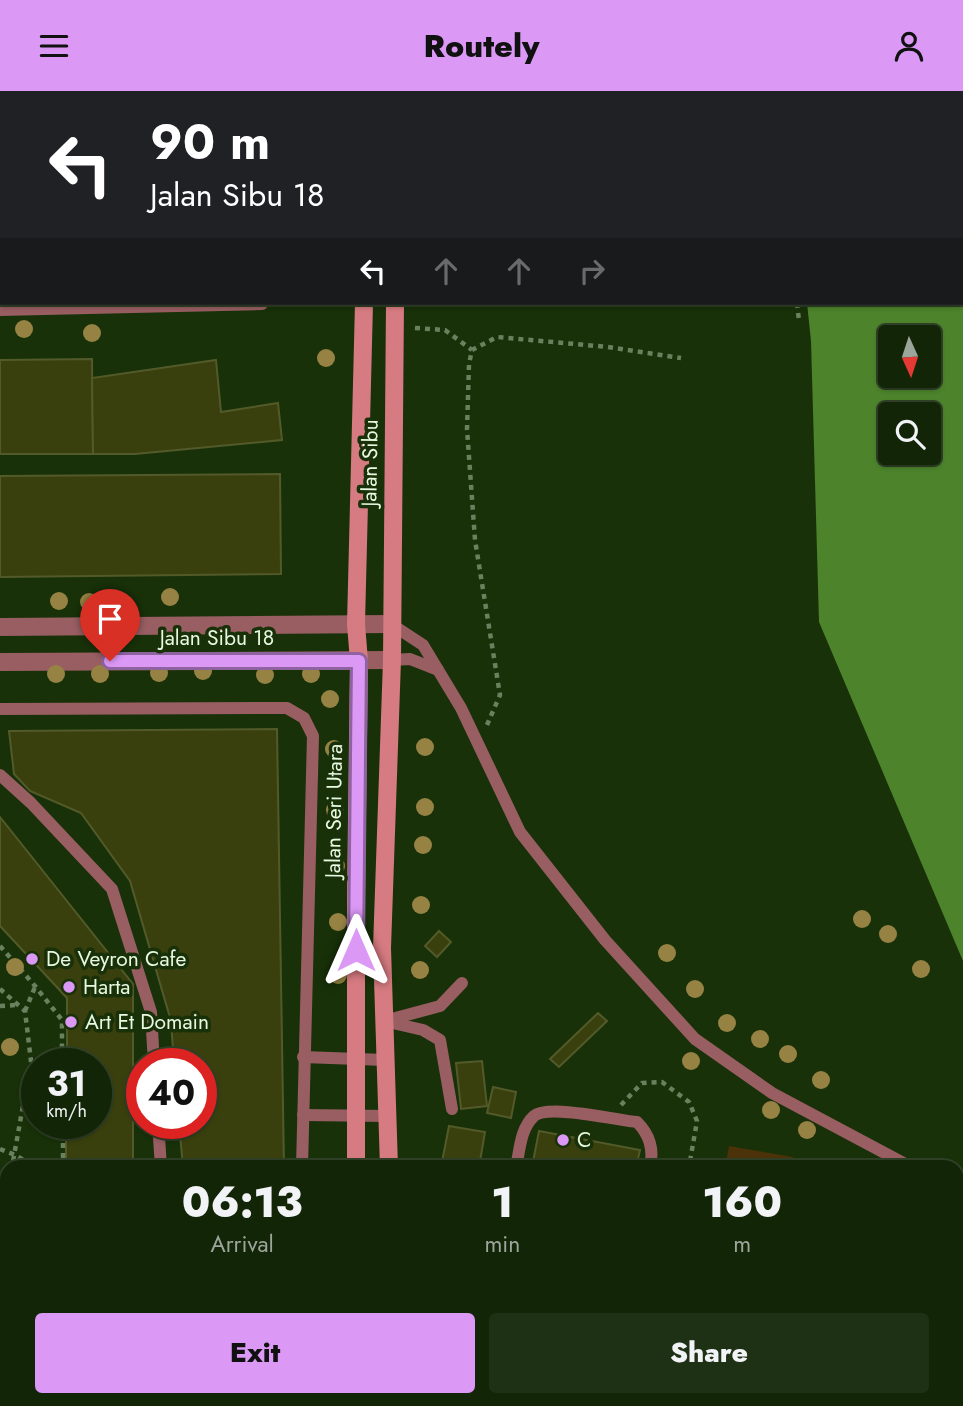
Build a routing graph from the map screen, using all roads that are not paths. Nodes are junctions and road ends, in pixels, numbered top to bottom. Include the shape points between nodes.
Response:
1 (218, 305) edge
2 (364, 305) edge
3 (395, 305) edge
4 (0, 310) edge
5 (356, 624) junction
6 (391, 624) junction
7 (0, 627) edge
8 (391, 660) junction
9 (359, 661) junction
10 (0, 662) edge
11 (438, 671) junction
12 (0, 709) edge
13 (0, 775) edge
14 (462, 983) dead end
15 (384, 1021) junction
16 (153, 1048) edge
17 (303, 1057) junction
18 (356, 1059) junction
19 (385, 1060) junction
20 (452, 1109) dead end
21 (303, 1115) junction
22 (356, 1116) junction
23 (387, 1116) junction
24 (159, 1139) edge
25 (161, 1160) edge
26 (302, 1160) edge
27 (356, 1160) edge
28 (388, 1160) edge
29 (517, 1160) edge
30 (652, 1160) edge
31 (898, 1160) edge

1 - 4 lane
2 - 5 street, Jalan Sibu
3 - 6 street, Jalan Sibu
5 - 6 street, Jalan Sibu 18
5 - 7 street, Jalan Sibu 18
5 - 9 street, Jalan Seri Utara
6 - 8 street
6 - 11 lane via 423,645
8 - 9 street, Jalan Sibu 18
8 - 11 lane via 410,659
8 - 15 street via 383,882
9 - 10 street, Jalan Sibu 18
9 - 18 street, Jalan Seri Utara
11 - 31 lane via 461,708 520,832 605,940 695,1039 772,1093
12 - 17 lane via 287,708 304,718 313,736
13 - 16 lane via 112,889 151,1012
14 - 15 lane via 440,1006
15 - 19 street
15 - 20 lane via 423,1030 440,1040
17 - 18 lane
17 - 21 lane
18 - 19 lane
18 - 22 street, Jalan Seri Utara
19 - 23 street
21 - 22 lane
21 - 26 lane
22 - 23 lane
22 - 27 street, Jalan Seri Utara
23 - 28 street
24 - 25 lane
29 - 30 lane via 523,1131 535,1115 551,1111 637,1122 646,1132

